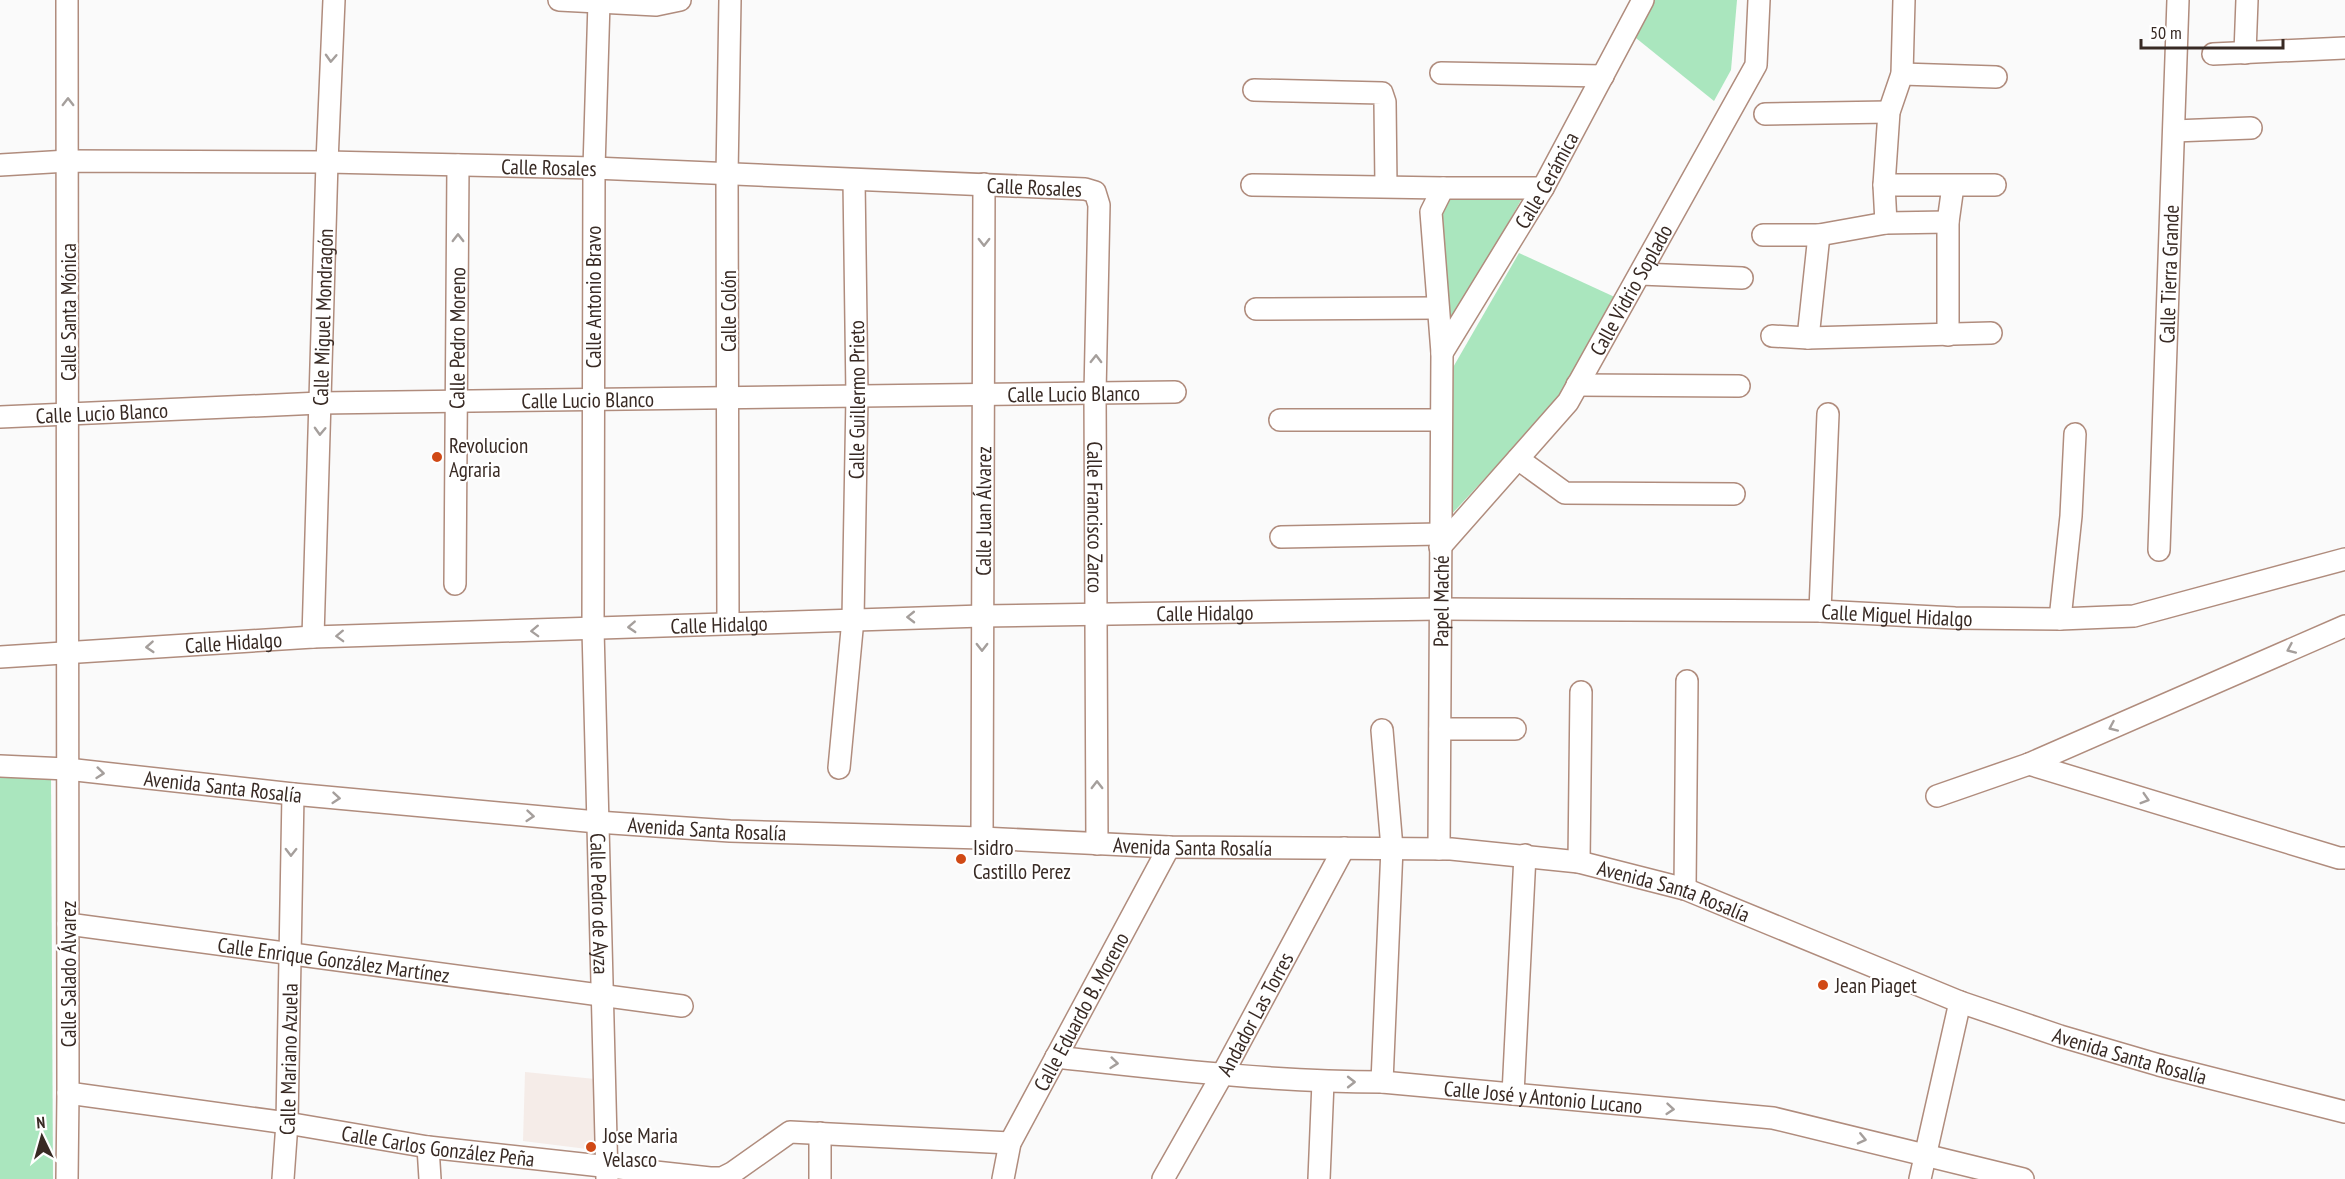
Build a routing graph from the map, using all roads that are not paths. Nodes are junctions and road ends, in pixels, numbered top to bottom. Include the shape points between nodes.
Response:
1 (67, 0) edge
2 (334, 0) edge
3 (559, 0) edge
4 (680, 0) edge
5 (730, 0) edge
6 (1643, 0) edge
7 (1759, 0) edge
8 (1904, 0) edge
9 (2178, 0) edge
10 (2247, 0) edge
11 (599, 2) junction
12 (2345, 48) edge
13 (2245, 53) junction
14 (2213, 54) dead end
15 (1441, 73) dead end
16 (1902, 74) junction
17 (1603, 76) junction
18 (1996, 77) dead end
19 (1254, 90) dead end
20 (1889, 112) junction
21 (1766, 114) dead end
22 (2251, 128) dead end
23 (2174, 131) junction
24 (68, 161) junction
25 (327, 162) junction
26 (0, 165) edge
27 (458, 165) junction
28 (594, 168) junction
29 (727, 175) junction
30 (854, 180) junction
31 (984, 184) junction
32 (1252, 185) dead end
33 (1884, 185) junction
34 (1995, 185) dead end
35 (1386, 186) junction
36 (1953, 186) junction
37 (1443, 188) junction
38 (1543, 188) junction
39 (1095, 192) joint
40 (1948, 222) junction
41 (1886, 224) junction
42 (1763, 235) dead end
43 (1819, 235) junction
44 (1640, 274) junction
45 (1742, 278) dead end
46 (1438, 308) junction
47 (1256, 309) dead end
48 (1991, 333) dead end
49 (1948, 335) junction
50 (1772, 336) dead end
51 (1808, 338) junction
52 (1442, 353) junction
53 (1577, 386) junction
54 (1738, 386) dead end
55 (1175, 392) dead end
56 (1095, 393) junction
57 (982, 395) junction
58 (857, 396) junction
59 (728, 398) junction
60 (593, 400) junction
61 (457, 401) junction
62 (320, 403) junction
63 (69, 414) junction
64 (1828, 414) dead end
65 (0, 417) edge
66 (1280, 420) dead end
67 (1441, 420) junction
68 (2075, 434) dead end
69 (1518, 459) junction
70 (1734, 494) dead end
71 (1281, 537) dead end
72 (1440, 541) junction
73 (2159, 550) dead end
74 (2345, 559) edge
75 (455, 584) dead end
76 (1440, 609) junction
77 (1820, 611) junction
78 (1095, 615) junction
79 (982, 616) junction
80 (853, 619) junction
81 (2060, 619) junction
82 (728, 623) junction
83 (2345, 626) edge
84 (593, 629) junction
85 (314, 637) junction
86 (67, 652) junction
87 (0, 657) edge
88 (1687, 681) dead end
89 (1581, 692) dead end
90 (1440, 729) junction
91 (1515, 729) dead end
92 (1382, 730) dead end
93 (2029, 764) junction
94 (0, 766) edge
95 (838, 768) dead end
96 (67, 769) junction
97 (293, 794) junction
98 (1937, 796) dead end
99 (597, 822) junction
100 (982, 838) junction
101 (1097, 844) junction
102 (1169, 847) junction
103 (1344, 848) junction
104 (1392, 848) junction
105 (1439, 849) junction
106 (1525, 855) junction
107 (2345, 858) edge
108 (1579, 862) junction
109 (1685, 889) junction
110 (68, 924) junction
111 (289, 952) junction
112 (602, 995) junction
113 (1960, 1002) junction
114 (682, 1006) dead end
115 (1056, 1057) junction
116 (1222, 1075) junction
117 (1323, 1082) junction
118 (1382, 1082) junction
119 (68, 1093) junction
120 (1513, 1094) junction
121 (2345, 1112) edge
122 (287, 1123) junction
123 (820, 1133) junction
124 (1010, 1143) junction
125 (428, 1147) junction
126 (1925, 1154) junction
127 (607, 1173) edge
128 (67, 1179) edge
129 (283, 1179) edge
130 (430, 1179) edge
131 (820, 1179) edge
132 (1003, 1179) edge
133 (1163, 1179) edge
134 (1319, 1179) edge
135 (1920, 1179) edge
136 (2023, 1179) edge

24 -> 1 street, Calle Santa Mónica
2 -> 25 street, Calle Miguel Mondragón
3 - 11 street
4 - 11 street via 656,5
5 - 29 street, Calle Colón
6 - 17 street, Calle Cerámica
7 - 44 street, Calle Vidrio Soplado via 1756,65
8 - 16 street
9 - 23 street, Calle Tierra Grande
10 - 13 street
11 - 28 street, Calle Antonio Bravo
12 - 13 street
13 - 14 street
15 - 17 street
16 - 18 street
16 - 20 street
17 - 38 street, Calle Cerámica
19 - 35 street via 1382,93
20 - 21 street
20 - 33 street
22 - 23 street
23 - 73 street, Calle Tierra Grande
24 - 25 street, Calle Rosales
24 - 26 street, Calle Rosales
24 - 63 street, Calle Santa Mónica
25 - 27 street, Calle Rosales
25 - 62 street, Calle Miguel Mondragón
27 - 28 street, Calle Rosales
61 -> 27 street, Calle Pedro Moreno
28 - 29 street, Calle Rosales
28 - 60 street, Calle Antonio Bravo
29 - 30 street, Calle Rosales
29 - 59 street, Calle Colón
30 - 31 street, Calle Rosales
30 - 58 street, Calle Guillermo Prieto
31 - 39 street, Calle Rosales
31 -> 57 street, Calle Juan Álvarez
32 - 35 street
33 - 36 street
33 - 41 street
34 - 36 street
35 - 37 street
36 - 40 street
37 - 38 street
37 - 46 street, Papel Maché via 1431,212
38 - 52 street, Calle Cerámica
56 -> 39 street, Calle Francisco Zarco via 1099,205
40 - 41 street
40 - 49 street
41 - 43 street
42 - 43 street
43 - 51 street
44 - 45 street
44 - 53 street, Calle Vidrio Soplado
46 - 47 street
46 - 52 street, Papel Maché
48 - 49 street
49 - 51 street
50 - 51 street
52 - 67 street, Papel Maché
53 - 54 street
53 - 69 street, Calle Vidrio Soplado via 1568,402
55 - 56 street, Calle Lucio Blanco
56 - 57 street, Calle Lucio Blanco
56 - 78 street, Calle Francisco Zarco
57 - 58 street, Calle Lucio Blanco
57 - 79 street, Calle Juan Álvarez
58 - 59 street, Calle Lucio Blanco
58 - 80 street, Calle Guillermo Prieto
59 - 60 street, Calle Lucio Blanco
59 - 82 street, Calle Colón
60 - 61 street, Calle Lucio Blanco
60 - 84 street, Calle Antonio Bravo
61 - 62 street, Calle Lucio Blanco
61 - 75 street, Calle Pedro Moreno
62 - 63 street, Calle Lucio Blanco
62 -> 85 street, Calle Miguel Mondragón
63 - 65 street, Calle Lucio Blanco
63 - 86 street, Calle Santa Mónica
64 - 77 street
66 - 67 street
67 - 72 street, Papel Maché
68 - 81 street
69 - 70 street via 1565,493
69 - 72 street, Calle Vidrio Soplado
71 - 72 street
72 - 76 street, Papel Maché
74 - 81 street, Calle Miguel Hidalgo via 2134,616
76 - 77 street, Calle Miguel Hidalgo
76 - 78 street, Calle Hidalgo
76 - 90 street, Papel Maché
77 - 81 street, Calle Miguel Hidalgo
78 - 79 street, Calle Hidalgo
101 -> 78 street, Calle Francisco Zarco
79 -> 80 street, Calle Hidalgo
79 -> 100 street, Calle Juan Álvarez
80 - 82 street, Calle Hidalgo
80 - 95 street, Calle Guillermo Prieto
82 -> 84 street, Calle Hidalgo
83 -> 93 street
84 -> 85 street, Calle Hidalgo
84 - 99 street, Calle Pedro de Ayza
85 -> 86 street, Calle Hidalgo
86 - 87 street, Calle Hidalgo
86 - 96 street, Calle Santa Mónica
88 - 109 street
89 - 108 street
90 - 91 street
90 - 105 street, Papel Maché
92 - 104 street
93 - 98 street
93 -> 107 street
94 - 96 street, Avenida Santa Rosalía
96 -> 97 street, Avenida Santa Rosalía
96 - 110 street, Calle Salado Álvarez
97 -> 99 street, Avenida Santa Rosalía
97 -> 111 street, Calle Mariano Azuela
99 - 100 street, Avenida Santa Rosalía via 730,831
99 - 112 street, Calle Pedro de Ayza
100 - 101 street, Avenida Santa Rosalía
101 - 102 street, Avenida Santa Rosalía
102 - 103 street, Avenida Santa Rosalía
102 - 115 street, Calle Eduardo B. Moreno
103 - 104 street, Avenida Santa Rosalía
103 - 116 street, Andador Las Torres
104 - 105 street, Avenida Santa Rosalía
104 - 118 street
105 - 106 street, Avenida Santa Rosalía
106 - 108 street, Avenida Santa Rosalía
106 - 120 street
108 - 109 street, Avenida Santa Rosalía
109 - 113 street, Avenida Santa Rosalía
110 - 111 street, Calle Enrique González Martínez
110 - 119 street, Calle Salado Álvarez
111 - 112 street, Calle Enrique González Martínez
111 - 122 street, Calle Mariano Azuela
112 - 114 street, Calle Enrique González Martínez
112 - 127 street, Calle Pedro de Ayza
113 - 121 street, Avenida Santa Rosalía via 2159,1065
113 - 126 street
115 -> 116 street, Calle José y Antonio Lucano
115 - 124 street, Calle Eduardo B. Moreno
116 - 117 street, Calle José y Antonio Lucano
116 - 133 street, Andador Las Torres
117 -> 118 street, Calle José y Antonio Lucano
117 - 134 street
118 - 120 street, Calle José y Antonio Lucano
119 - 122 street, Calle Carlos González Peña
119 - 128 street, Calle Salado Álvarez
120 -> 126 street, Calle José y Antonio Lucano via 1773,1118
122 - 125 street, Calle Carlos González Peña
122 - 129 street, Calle Mariano Azuela
123 - 124 street, Calle Carlos González Peña
123 - 127 street, Calle Carlos González Peña via 790,1131 722,1178
123 - 131 street
124 - 132 street, Calle Eduardo B. Moreno
125 - 127 street, Calle Carlos González Peña
125 - 130 street
126 - 135 street
126 - 136 street, Calle José y Antonio Lucano

